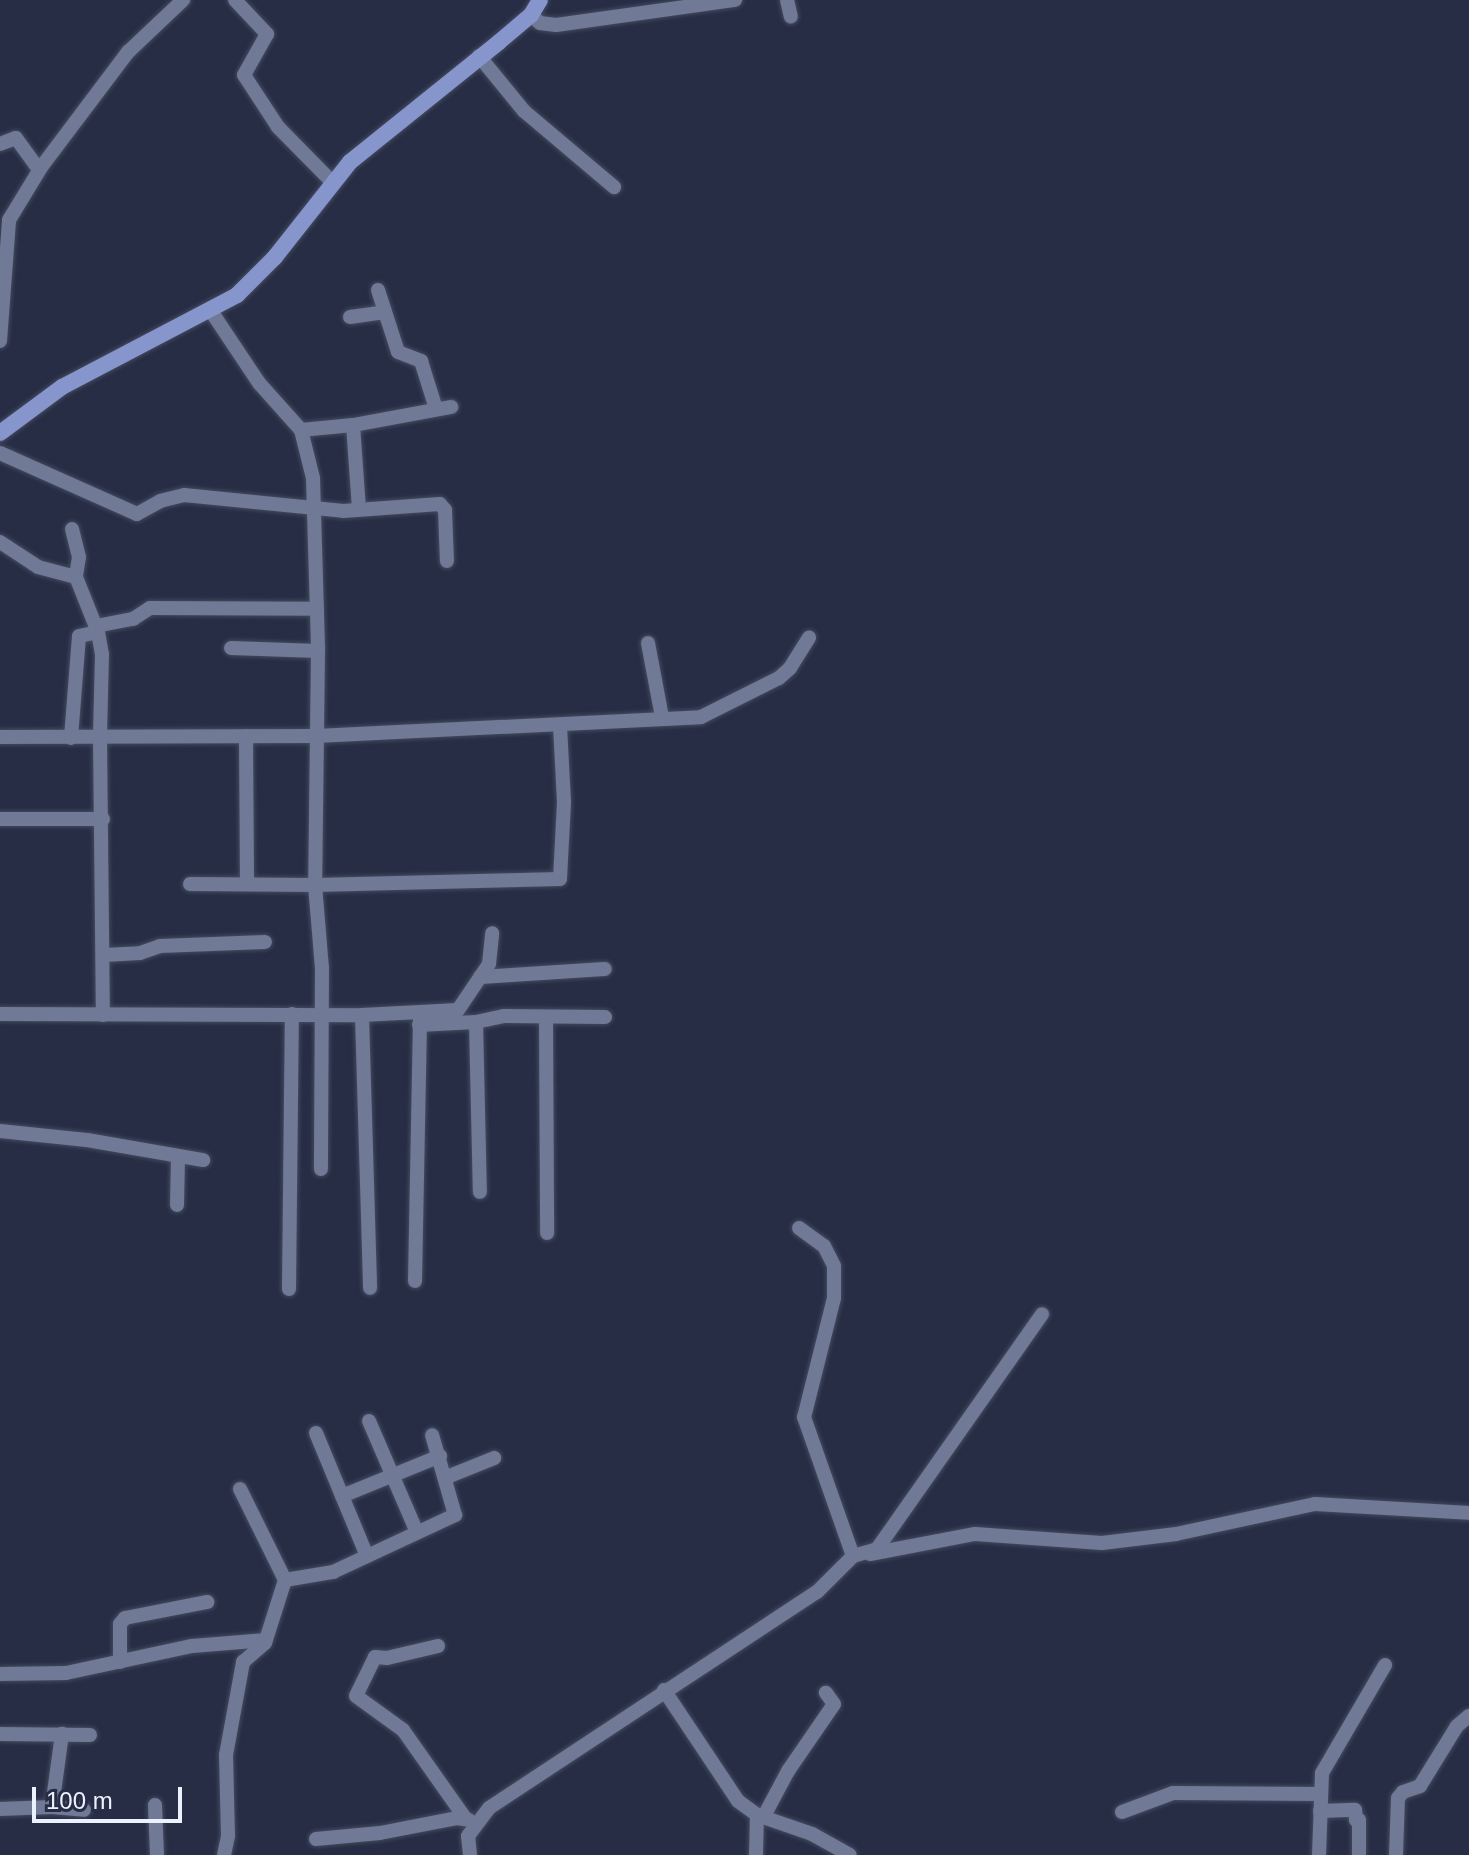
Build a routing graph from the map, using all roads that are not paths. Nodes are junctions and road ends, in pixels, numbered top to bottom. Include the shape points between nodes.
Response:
1 (183, 0) edge
2 (235, 0) edge
3 (540, 0) edge
4 (735, 0) edge
5 (787, 0) edge
6 (531, 15) junction
7 (791, 17) dead end
8 (479, 56) junction
9 (0, 144) edge
10 (39, 170) junction
11 (332, 182) junction
12 (614, 187) dead end
13 (4, 219) edge
14 (378, 290) dead end
15 (211, 311) junction
16 (385, 312) junction
17 (350, 317) dead end
18 (0, 341) edge
19 (353, 425) junction
20 (301, 430) junction
21 (0, 433) edge
22 (0, 453) edge
23 (359, 509) junction
24 (315, 510) junction
25 (137, 514) junction
26 (154, 522) dead end
27 (72, 529) dead end
28 (0, 542) edge
29 (447, 561) dead end
30 (76, 577) junction
31 (317, 609) junction
32 (97, 629) junction
33 (809, 637) dead end
34 (648, 643) dead end
35 (231, 648) dead end
36 (318, 651) junction
37 (662, 717) junction
38 (560, 725) junction
39 (316, 736) junction
40 (0, 737) edge
41 (71, 738) junction
42 (100, 738) junction
43 (245, 741) junction
44 (0, 819) edge
45 (103, 819) junction
46 (190, 884) dead end
47 (247, 884) junction
48 (315, 885) junction
49 (492, 933) dead end
50 (265, 942) dead end
51 (104, 955) junction
52 (605, 969) dead end
53 (480, 977) junction
54 (321, 1013) junction
55 (0, 1014) edge
56 (292, 1014) junction
57 (103, 1015) junction
58 (362, 1015) junction
59 (546, 1017) junction
60 (605, 1017) dead end
61 (420, 1019) junction
62 (476, 1022) junction
63 (0, 1131) edge
64 (178, 1156) junction
65 (203, 1160) dead end
66 (321, 1169) dead end
67 (480, 1192) dead end
68 (177, 1205) dead end
69 (799, 1228) dead end
70 (547, 1233) dead end
71 (415, 1281) dead end
72 (370, 1288) dead end
73 (289, 1289) dead end
74 (1042, 1314) dead end
75 (369, 1421) dead end
76 (316, 1433) dead end
77 (432, 1435) dead end
78 (440, 1456) junction
79 (494, 1458) dead end
80 (393, 1477) junction
81 (447, 1477) junction
82 (240, 1489) dead end
83 (342, 1496) junction
84 (1469, 1513) edge
85 (416, 1530) junction
86 (860, 1555) junction
87 (367, 1556) junction
88 (285, 1580) junction
89 (207, 1602) dead end
90 (266, 1640) junction
91 (438, 1646) dead end
92 (120, 1662) junction
93 (1385, 1665) dead end
94 (0, 1674) edge
95 (664, 1690) junction
96 (826, 1693) dead end
97 (1469, 1716) edge
98 (0, 1734) edge
99 (62, 1734) junction
100 (90, 1735) dead end
101 (1320, 1794) junction
102 (155, 1805) dead end
103 (52, 1807) junction
104 (0, 1809) edge
105 (84, 1810) dead end
106 (1320, 1811) junction
107 (1122, 1812) dead end
108 (761, 1815) junction
109 (468, 1823) junction
110 (316, 1839) dead end
111 (157, 1855) edge
112 (224, 1855) edge
113 (470, 1855) edge
114 (756, 1855) edge
115 (850, 1855) edge
116 (1319, 1855) edge
117 (1359, 1855) edge
118 (1396, 1855) edge

1 - 10 street via 128,52
2 - 11 street via 267,34 244,75 278,127
3 - 6 main road
4 - 6 street via 556,25 540,23
5 - 7 street
6 - 8 main road
8 - 11 main road
8 - 12 street via 524,111
9 - 10 street via 16,138
10 - 13 street
11 - 15 main road via 255,280
13 - 18 street
14 - 16 street
15 - 20 street via 259,383
15 - 21 main road via 62,387
16 - 17 street
16 - 19 street via 398,352 421,361 443,408
19 - 20 street
19 - 23 street
20 - 24 street
22 - 25 street
23 - 24 street
23 - 29 street via 443,505
24 - 25 street via 184,495
24 - 31 street
25 - 26 street
27 - 30 street via 79,557
28 - 30 street via 38,567
30 - 32 street
31 - 32 street via 150,608
31 - 36 street
32 - 41 street via 79,636
32 - 42 street via 103,668
33 - 37 street via 779,678 710,714
34 - 37 street
35 - 36 street
36 - 39 street
37 - 38 street
38 - 39 street
38 - 48 street via 560,879
39 - 43 street
39 - 48 street
40 - 41 street
41 - 42 street
42 - 43 street
42 - 45 street
43 - 47 street
44 - 45 street
45 - 51 street
46 - 47 street
47 - 48 street
48 - 54 street
49 - 53 street via 489,964
50 - 51 street via 160,946
51 - 57 street
52 - 53 street
53 - 61 street via 462,1009
54 - 56 street
54 - 58 street
54 - 66 street
55 - 57 street
56 - 57 street
56 - 73 street
58 - 61 street
58 - 72 street
59 - 60 street
59 - 62 street
59 - 70 street
61 - 62 street
61 - 71 street
62 - 67 street
63 - 64 street
64 - 65 street
64 - 68 street
69 - 86 street via 824,1246 834,1266 834,1298 804,1417
74 - 86 street via 877,1549
75 - 80 street
76 - 83 street
77 - 78 street
78 - 80 street
78 - 81 street
79 - 81 street
80 - 83 street
80 - 85 street
81 - 85 street via 455,1515
82 - 88 street
83 - 87 street
84 - 86 street via 1315,1504 1187,1532 1102,1543 975,1534
85 - 87 street
86 - 95 street via 817,1592
87 - 88 street via 333,1572
88 - 90 street
89 - 92 street via 125,1618 120,1624
90 - 92 street via 192,1646
90 - 112 street via 243,1662 235,1699 226,1755
91 - 109 street via 375,1657 356,1696 403,1730
92 - 94 street via 66,1673
93 - 101 street via 1325,1766
95 - 108 street via 738,1801
95 - 109 street
96 - 108 street via 834,1704
97 - 118 street via 1457,1726 1420,1786 1398,1798
98 - 99 street
99 - 100 street
99 - 103 street
101 - 106 street
101 - 107 street via 1173,1793
102 - 111 street
103 - 104 street
103 - 105 street
106 - 116 street
106 - 117 street via 1355,1810
108 - 114 street
108 - 115 street
109 - 110 street
109 - 113 street

